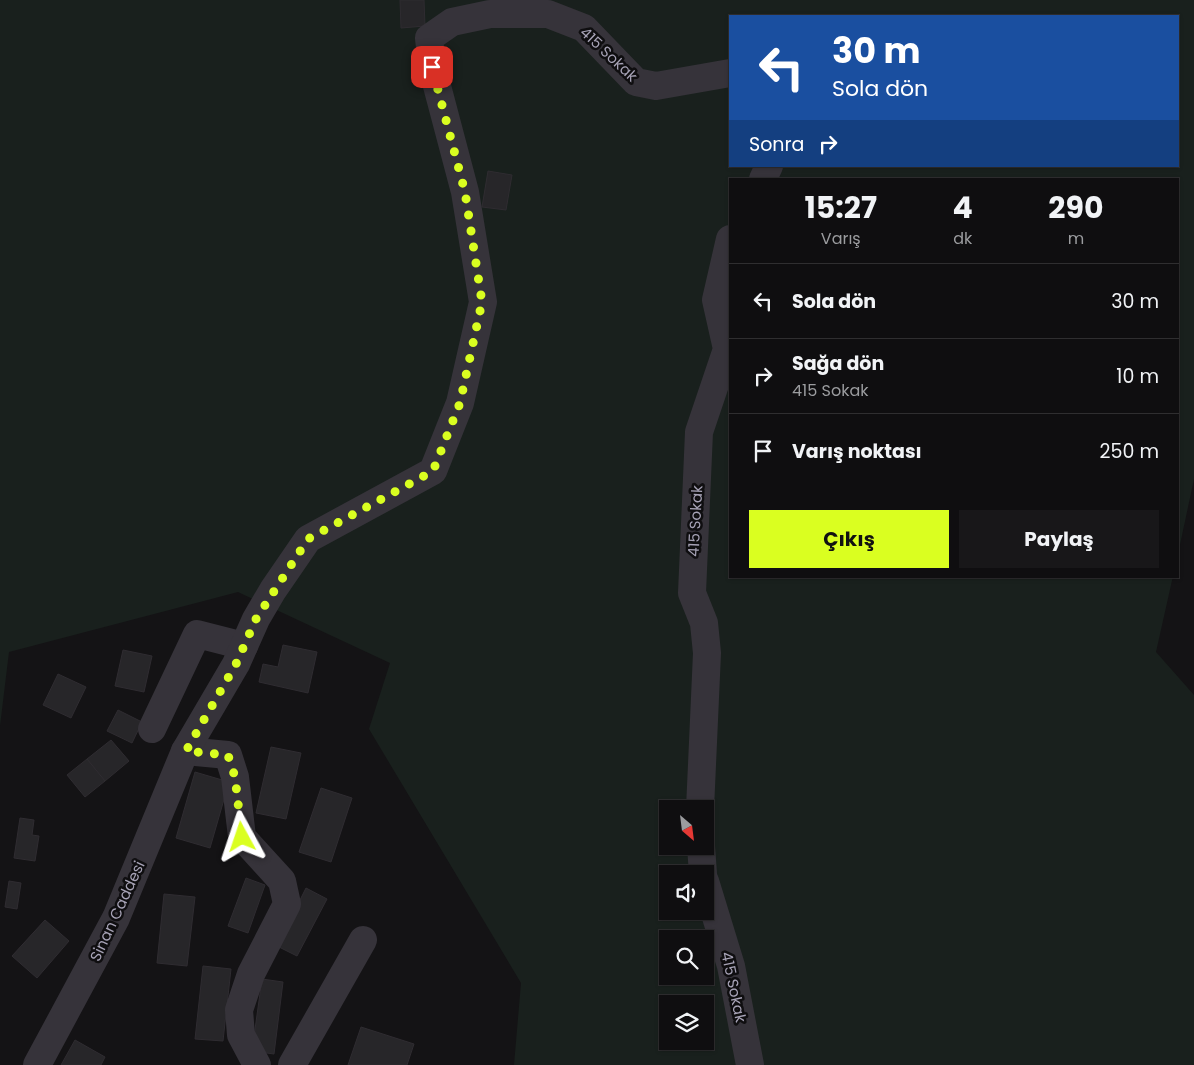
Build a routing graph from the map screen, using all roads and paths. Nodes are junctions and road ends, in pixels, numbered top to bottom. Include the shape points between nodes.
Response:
1 (729, 73) edge
2 (729, 243) edge
3 (244, 646) junction
4 (152, 729) dead end
5 (186, 751) junction
6 (700, 800) edge
7 (714, 909) edge
8 (363, 940) dead end
9 (37, 1065) edge
10 (257, 1065) edge
11 (292, 1065) edge
12 (750, 1065) edge

1 - 3 street, 415 Sokak via 656,86 636,82 584,28 548,14 490,14 452,22 429,38 432,67 465,192 482,302 460,403 433,471 308,539 273,590
2 - 6 street, 415 Sokak via 716,300 727,349 699,432 692,593 704,623 706,653
3 - 4 street via 196,634
3 - 5 street, 415 Sokak
5 - 9 street, Sinan Caddesi via 116,918
5 - 10 street via 228,755 236,786 242,837 282,881 287,904 258,957 239,1010 241,1035
7 - 12 street, 415 Sokak via 732,966
8 - 11 street

